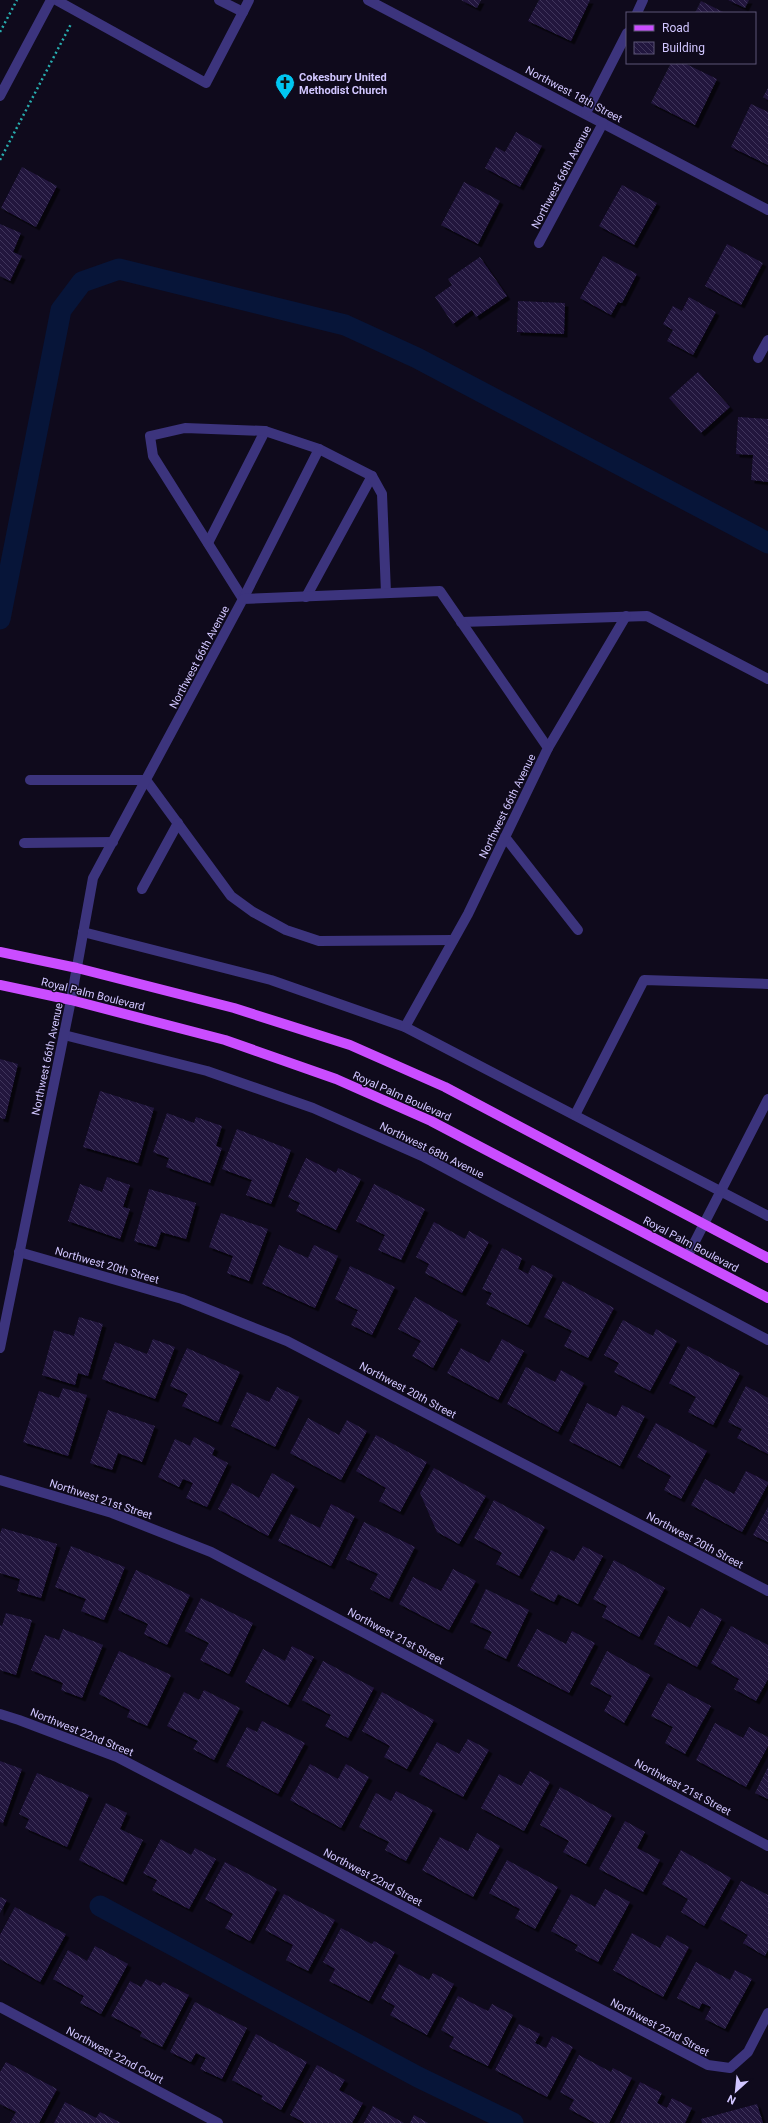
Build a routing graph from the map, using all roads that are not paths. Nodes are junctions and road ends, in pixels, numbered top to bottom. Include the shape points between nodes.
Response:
1 (51, 0) edge
2 (56, 0) edge
3 (219, 0) edge
4 (249, 0) edge
5 (368, 0) edge
6 (643, 0) edge
7 (386, 4) edge
8 (243, 12) junction
9 (637, 12) edge
10 (626, 35) edge
11 (0, 96) edge
12 (586, 113) junction
13 (604, 123) junction
14 (768, 210) edge
15 (539, 243) dead end
16 (768, 340) edge
17 (758, 358) dead end
18 (265, 431) junction
19 (319, 449) junction
20 (372, 476) junction
21 (208, 543) junction
22 (386, 594) junction
23 (306, 597) junction
24 (243, 599) junction
25 (626, 616) junction
26 (461, 622) junction
27 (768, 679) edge
28 (548, 748) junction
29 (30, 780) dead end
30 (146, 780) junction
31 (178, 823) junction
32 (505, 836) junction
33 (113, 842) junction
34 (24, 843) dead end
35 (142, 889) dead end
36 (578, 930) dead end
37 (83, 932) junction
38 (454, 940) junction
39 (0, 952) edge
40 (77, 968) junction
41 (768, 984) edge
42 (0, 985) edge
43 (71, 1000) junction
44 (406, 1027) junction
45 (64, 1035) junction
46 (767, 1105) edge
47 (575, 1115) junction
48 (720, 1191) junction
49 (768, 1216) edge
50 (703, 1224) junction
51 (19, 1252) junction
52 (688, 1255) junction
53 (768, 1258) edge
54 (768, 1298) edge
55 (768, 1340) edge
56 (0, 1348) edge
57 (0, 1480) edge
58 (768, 1591) edge
59 (0, 1714) edge
60 (768, 1846) edge
61 (0, 2007) edge
62 (768, 2013) edge
63 (218, 2123) edge

1 - 11 street
2 - 8 street via 206,83
3 - 8 street
4 - 8 street
5 - 7 street, Northwest 18th Street
6 - 9 street
7 - 12 street, Northwest 18th Street
10 - 12 street, Northwest 66th Avenue
12 - 13 street, Northwest 18th Street
13 - 14 street, Northwest 18th Street
13 - 15 street, Northwest 66th Avenue
16 - 17 street
18 - 19 street
18 - 21 street
18 - 21 street via 185,428 150,436 153,456
19 - 20 street
19 - 24 street
20 - 22 street via 382,494
20 - 23 street
21 - 24 street
22 - 23 street, Northwest 66th Avenue
22 - 26 street, Northwest 66th Avenue via 440,591
23 - 24 street, Northwest 66th Avenue
24 - 30 street, Northwest 66th Avenue
25 - 26 street
25 - 27 street via 647,616
25 - 28 street
26 - 28 street, Northwest 66th Avenue
28 - 32 street, Northwest 66th Avenue
29 - 30 street
30 - 31 street
30 - 33 street, Northwest 66th Avenue
31 - 35 street
31 - 38 street via 231,896 253,912 286,930 319,941
32 - 36 street
32 - 38 street, Northwest 66th Avenue
33 - 34 street
33 - 37 street, Northwest 66th Avenue via 93,878
37 - 40 street, Northwest 66th Avenue
37 - 44 street via 271,980
38 - 44 street, Northwest 66th Avenue
39 - 40 main road, Royal Palm Boulevard
40 - 43 street, Northwest 66th Avenue
40 - 50 main road, Royal Palm Boulevard via 234,1008 350,1045 445,1087
41 - 47 street via 644,980
42 - 43 main road, Royal Palm Boulevard
43 - 45 street, Northwest 66th Avenue
43 - 52 main road, Royal Palm Boulevard via 225,1040 336,1079 432,1121
44 - 47 street
45 - 51 street, Northwest 66th Avenue
45 - 55 street, Northwest 68th Avenue via 207,1071 313,1108 424,1157
46 - 48 street
47 - 48 street
48 - 49 street
48 - 50 street
50 - 52 street
50 - 53 main road, Royal Palm Boulevard
51 - 56 street, Northwest 66th Avenue
51 - 58 street, Northwest 20th Street via 182,1299 287,1341
52 - 54 main road, Royal Palm Boulevard
57 - 60 street, Northwest 21st Street via 112,1513 211,1552
59 - 62 street, Northwest 22nd Street via 117,1757 708,2066 730,2068 748,2052
61 - 63 street, Northwest 22nd Court

